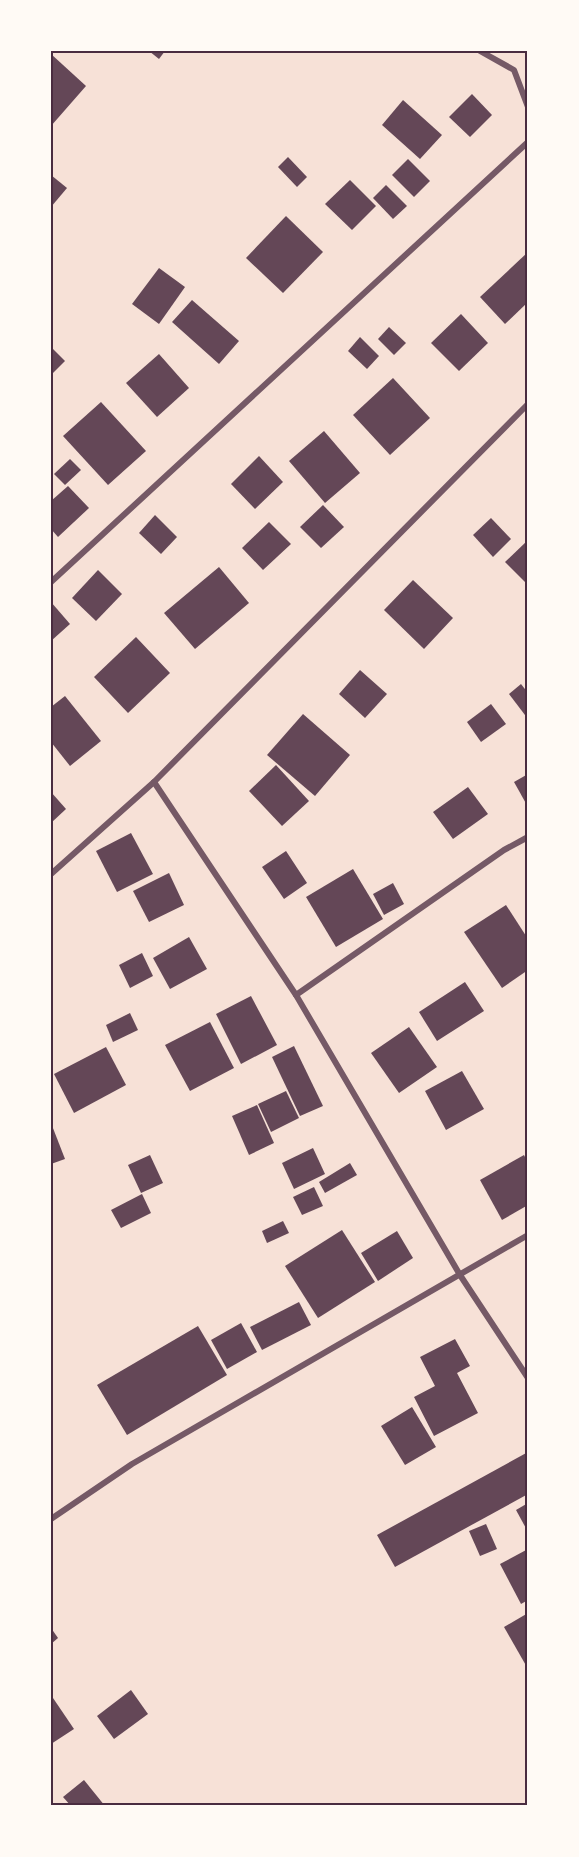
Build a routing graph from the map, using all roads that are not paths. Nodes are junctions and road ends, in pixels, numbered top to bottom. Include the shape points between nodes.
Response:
1 (480, 51) edge
2 (528, 107) edge
3 (528, 142) edge
4 (528, 404) edge
5 (51, 582) edge
6 (154, 782) junction
7 (528, 837) edge
8 (51, 874) edge
9 (296, 995) junction
10 (528, 1235) edge
11 (460, 1275) junction
12 (528, 1378) edge
13 (51, 1519) edge

1 - 2 street via 514,70
3 - 5 street
4 - 6 street
6 - 8 street
6 - 9 street
7 - 9 street
9 - 11 street
10 - 11 street
11 - 12 street
11 - 13 street via 132,1464

